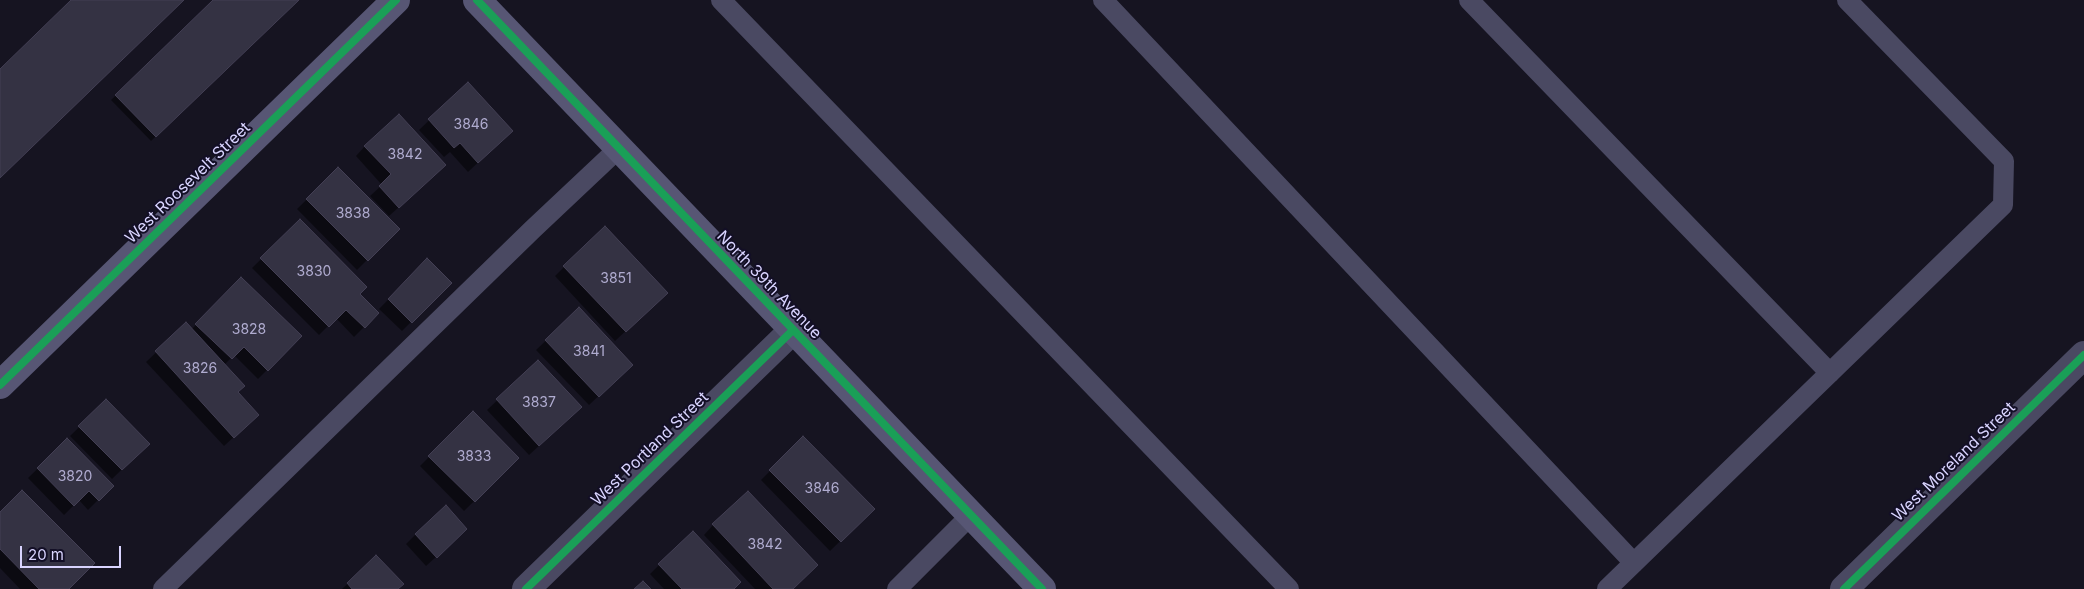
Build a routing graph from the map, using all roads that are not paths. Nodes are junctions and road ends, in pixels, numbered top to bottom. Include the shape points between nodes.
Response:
1 (396, 0) edge
2 (477, 0) edge
3 (721, 0) edge
4 (1103, 0) edge
5 (1469, 0) edge
6 (1847, 0) edge
7 (620, 148) junction
8 (793, 330) junction
9 (2084, 355) edge
10 (1830, 373) junction
11 (0, 385) edge
12 (971, 515) junction
13 (1634, 563) junction
14 (163, 589) edge
15 (526, 589) edge
16 (896, 589) edge
17 (1042, 589) edge
18 (1289, 589) edge
19 (1606, 589) edge
20 (1844, 589) edge

1 - 11 street, West Roosevelt Street
2 - 7 street, North 39th Avenue
3 - 18 lane
4 - 13 lane
5 - 10 lane
6 - 10 lane via 2004,161 2003,205
7 - 8 street, North 39th Avenue
7 - 14 lane
8 - 12 street, North 39th Avenue
8 - 15 street, West Portland Street
9 - 20 street, West Moreland Street
10 - 13 lane
12 - 16 lane
12 - 17 street, North 39th Avenue
13 - 19 lane

